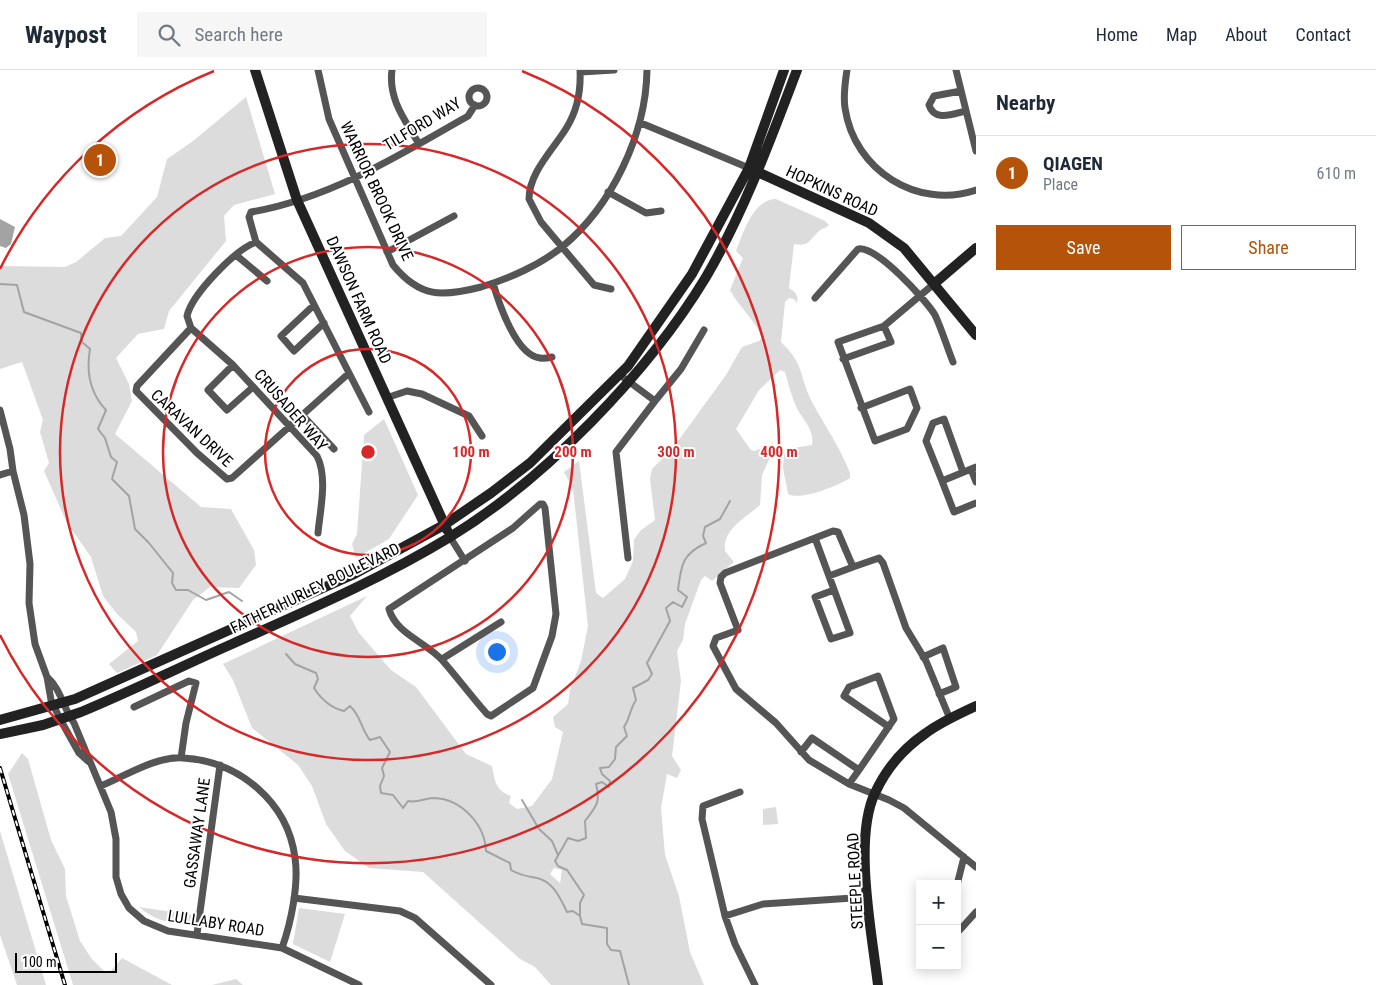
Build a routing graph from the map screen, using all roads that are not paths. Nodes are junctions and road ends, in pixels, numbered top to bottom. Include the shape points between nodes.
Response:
1 (255, 70) edge
2 (318, 70) edge
3 (392, 70) edge
4 (614, 70) edge
5 (647, 70) edge
6 (784, 70) edge
7 (797, 70) edge
8 (847, 70) edge
9 (956, 70) edge
10 (581, 71) edge
11 (961, 91) junction
12 (475, 105) dead end
13 (966, 111) junction
14 (641, 123) junction
15 (419, 144) junction
16 (976, 151) edge
17 (753, 170) junction
18 (354, 178) junction
19 (976, 190) edge
20 (608, 192) junction
21 (297, 200) junction
22 (661, 211) dead end
23 (454, 216) dead end
24 (256, 242) junction
25 (561, 248) junction
26 (976, 248) edge
27 (387, 252) junction
28 (236, 255) junction
29 (267, 281) dead end
30 (493, 283) junction
31 (935, 283) junction
32 (611, 289) dead end
33 (919, 296) junction
34 (815, 298) dead end
35 (314, 305) junction
36 (324, 323) junction
37 (884, 326) junction
38 (191, 328) junction
39 (704, 330) dead end
40 (976, 335) edge
41 (552, 357) dead end
42 (844, 359) junction
43 (953, 362) dead end
44 (233, 365) junction
45 (348, 374) junction
46 (620, 375) junction
47 (630, 382) junction
48 (253, 387) junction
49 (386, 398) junction
50 (655, 401) junction
51 (861, 408) junction
52 (0, 410) edge
53 (369, 412) dead end
54 (303, 416) junction
55 (290, 426) junction
56 (482, 436) dead end
57 (334, 449) dead end
58 (970, 469) edge
59 (13, 471) junction
60 (0, 474) edge
61 (942, 480) junction
62 (976, 482) edge
63 (976, 503) edge
64 (444, 525) junction
65 (318, 533) dead end
66 (450, 537) junction
67 (815, 538) junction
68 (628, 558) dead end
69 (465, 561) junction
70 (853, 567) junction
71 (829, 576) junction
72 (834, 590) junction
73 (501, 622) dead end
74 (923, 657) junction
75 (442, 659) junction
76 (939, 694) junction
77 (58, 705) junction
78 (976, 706) edge
79 (134, 707) dead end
80 (64, 718) junction
81 (3, 719) edge
82 (950, 719) junction
83 (889, 727) junction
84 (5, 733) edge
85 (801, 752) junction
86 (182, 758) junction
87 (89, 763) junction
88 (220, 765) junction
89 (859, 770) junction
90 (849, 784) junction
91 (101, 786) junction
92 (740, 792) dead end
93 (874, 794) junction
94 (964, 857) junction
95 (976, 867) edge
96 (958, 880) edge
97 (868, 897) junction
98 (294, 898) junction
99 (976, 912) edge
100 (725, 916) junction
101 (961, 929) edge
102 (197, 934) junction
103 (282, 948) junction
104 (359, 985) edge
105 (491, 985) edge
106 (755, 985) edge
107 (878, 985) edge

1 - 21 main road, DAWSON FARM ROAD
2 - 18 street, WARRIOR BROOK DRIVE via 329,119
3 - 15 street via 390,85 394,100
4 - 10 street
5 - 14 street, WARRIOR BROOK DRIVE
6 - 17 main road, FATHER HURLEY BOULEVARD
7 - 17 main road, FATHER HURLEY BOULEVARD
8 - 19 street via 844,88 848,122 870,161 886,177 908,190 927,195 957,195
9 - 11 street
10 - 25 street via 574,114 534,178 529,192 535,214
11 - 13 street
11 - 13 street via 934,96 929,105 936,115
12 - 15 street, TILFORD WAY via 468,116
13 - 16 street
14 - 17 street, HOPKINS ROAD
14 - 20 street, WARRIOR BROOK DRIVE via 629,156
15 - 18 street, TILFORD WAY
17 - 31 main road, HOPKINS ROAD via 869,223 904,248
17 - 46 main road, FATHER HURLEY BOULEVARD via 692,274
17 - 47 main road, FATHER HURLEY BOULEVARD via 724,245 705,278
18 - 21 street, TILFORD WAY
18 - 27 street, WARRIOR BROOK DRIVE
20 - 22 street via 646,213
20 - 25 street, WARRIOR BROOK DRIVE via 584,226
21 - 24 street via 251,212 249,217
21 - 49 main road, DAWSON FARM ROAD
23 - 27 street
24 - 28 street
24 - 35 street via 299,277
25 - 30 street, WARRIOR BROOK DRIVE via 532,266
25 - 32 street via 594,285
26 - 31 main road
27 - 30 street, WARRIOR BROOK DRIVE via 403,278 429,292 454,294
28 - 29 street
28 - 38 street via 188,309 187,320
30 - 41 street via 506,321 522,346 534,356
31 - 33 street
31 - 40 main road, HOPKINS ROAD
33 - 34 street via 871,250 864,248 858,249
33 - 37 street
33 - 43 street via 934,315
35 - 36 street
35 - 36 street via 280,336 294,351
36 - 45 street
37 - 42 street via 838,342
37 - 42 street via 891,342
38 - 44 street, CRUSADER WAY
38 - 55 street, CARAVAN DRIVE via 137,386 138,396 227,479
39 - 50 street via 682,369
42 - 51 street
44 - 48 street, CRUSADER WAY
44 - 48 street via 208,390 227,410
45 - 53 street
45 - 54 street, CARAVAN DRIVE
46 - 47 street
46 - 64 main road, FATHER HURLEY BOULEVARD via 530,463
47 - 50 street
47 - 66 main road, FATHER HURLEY BOULEVARD via 529,479
48 - 55 street, CRUSADER WAY
49 - 56 street via 407,391 422,394 469,416
49 - 64 main road, DAWSON FARM ROAD
50 - 68 street via 616,452
51 - 51 street via 875,441 907,429 917,408 910,389
52 - 59 street
54 - 55 street, CARAVAN DRIVE
54 - 57 street
55 - 65 street, CRUSADER WAY via 316,456 322,470
58 - 61 street
58 - 61 street via 944,419 933,423 926,441
58 - 62 street
59 - 60 street
59 - 77 street via 24,515 30,564 30,624 47,677 55,684
61 - 63 street via 954,512
64 - 66 main road, DAWSON FARM ROAD
64 - 77 main road, FATHER HURLEY BOULEVARD via 352,575
66 - 69 street
66 - 80 main road, FATHER HURLEY BOULEVARD via 360,587
67 - 70 street via 838,532
67 - 71 street
67 - 85 street via 721,577 720,583 738,630 716,638 712,646 736,689 776,723
69 - 75 street via 390,609 402,629
69 - 75 street via 543,504 556,614 552,636 533,688 491,716
70 - 71 street
70 - 74 street via 874,558 883,563 906,628
71 - 72 street
72 - 72 street via 850,633 831,639 815,597
73 - 75 street
74 - 76 street
74 - 76 street via 943,648 956,687
76 - 82 street
77 - 80 street
77 - 81 main road, FATHER HURLEY BOULEVARD
78 - 82 main road, STEEPLE ROAD
79 - 86 street via 189,681 196,683
80 - 84 main road, FATHER HURLEY BOULEVARD
80 - 87 street, LULLABY ROAD via 79,753
80 - 87 street, LULLABY ROAD via 86,749
82 - 93 main road, STEEPLE ROAD via 925,733 901,753
83 - 83 street via 894,719 878,676 849,687 844,696
83 - 89 street
85 - 89 street via 812,738
85 - 90 street
86 - 88 street
86 - 91 street via 158,762
87 - 91 street, LULLABY ROAD
88 - 98 street via 259,789 284,823 296,859
88 - 102 street, GASSAWAY LANE
89 - 90 street
90 - 93 street
91 - 102 street, LULLABY ROAD via 111,812 116,839 116,877 120,894 129,908 155,927
92 - 100 street via 707,802 701,812
93 - 94 street via 904,808
93 - 97 main road, STEEPLE ROAD via 865,837
94 - 95 street
94 - 96 street
97 - 100 street via 763,904
97 - 107 main road, STEEPLE ROAD
98 - 103 street
98 - 105 street via 400,912 416,918
99 - 101 street
100 - 106 street
102 - 103 street, LULLABY ROAD
103 - 104 street, LULLABY ROAD

